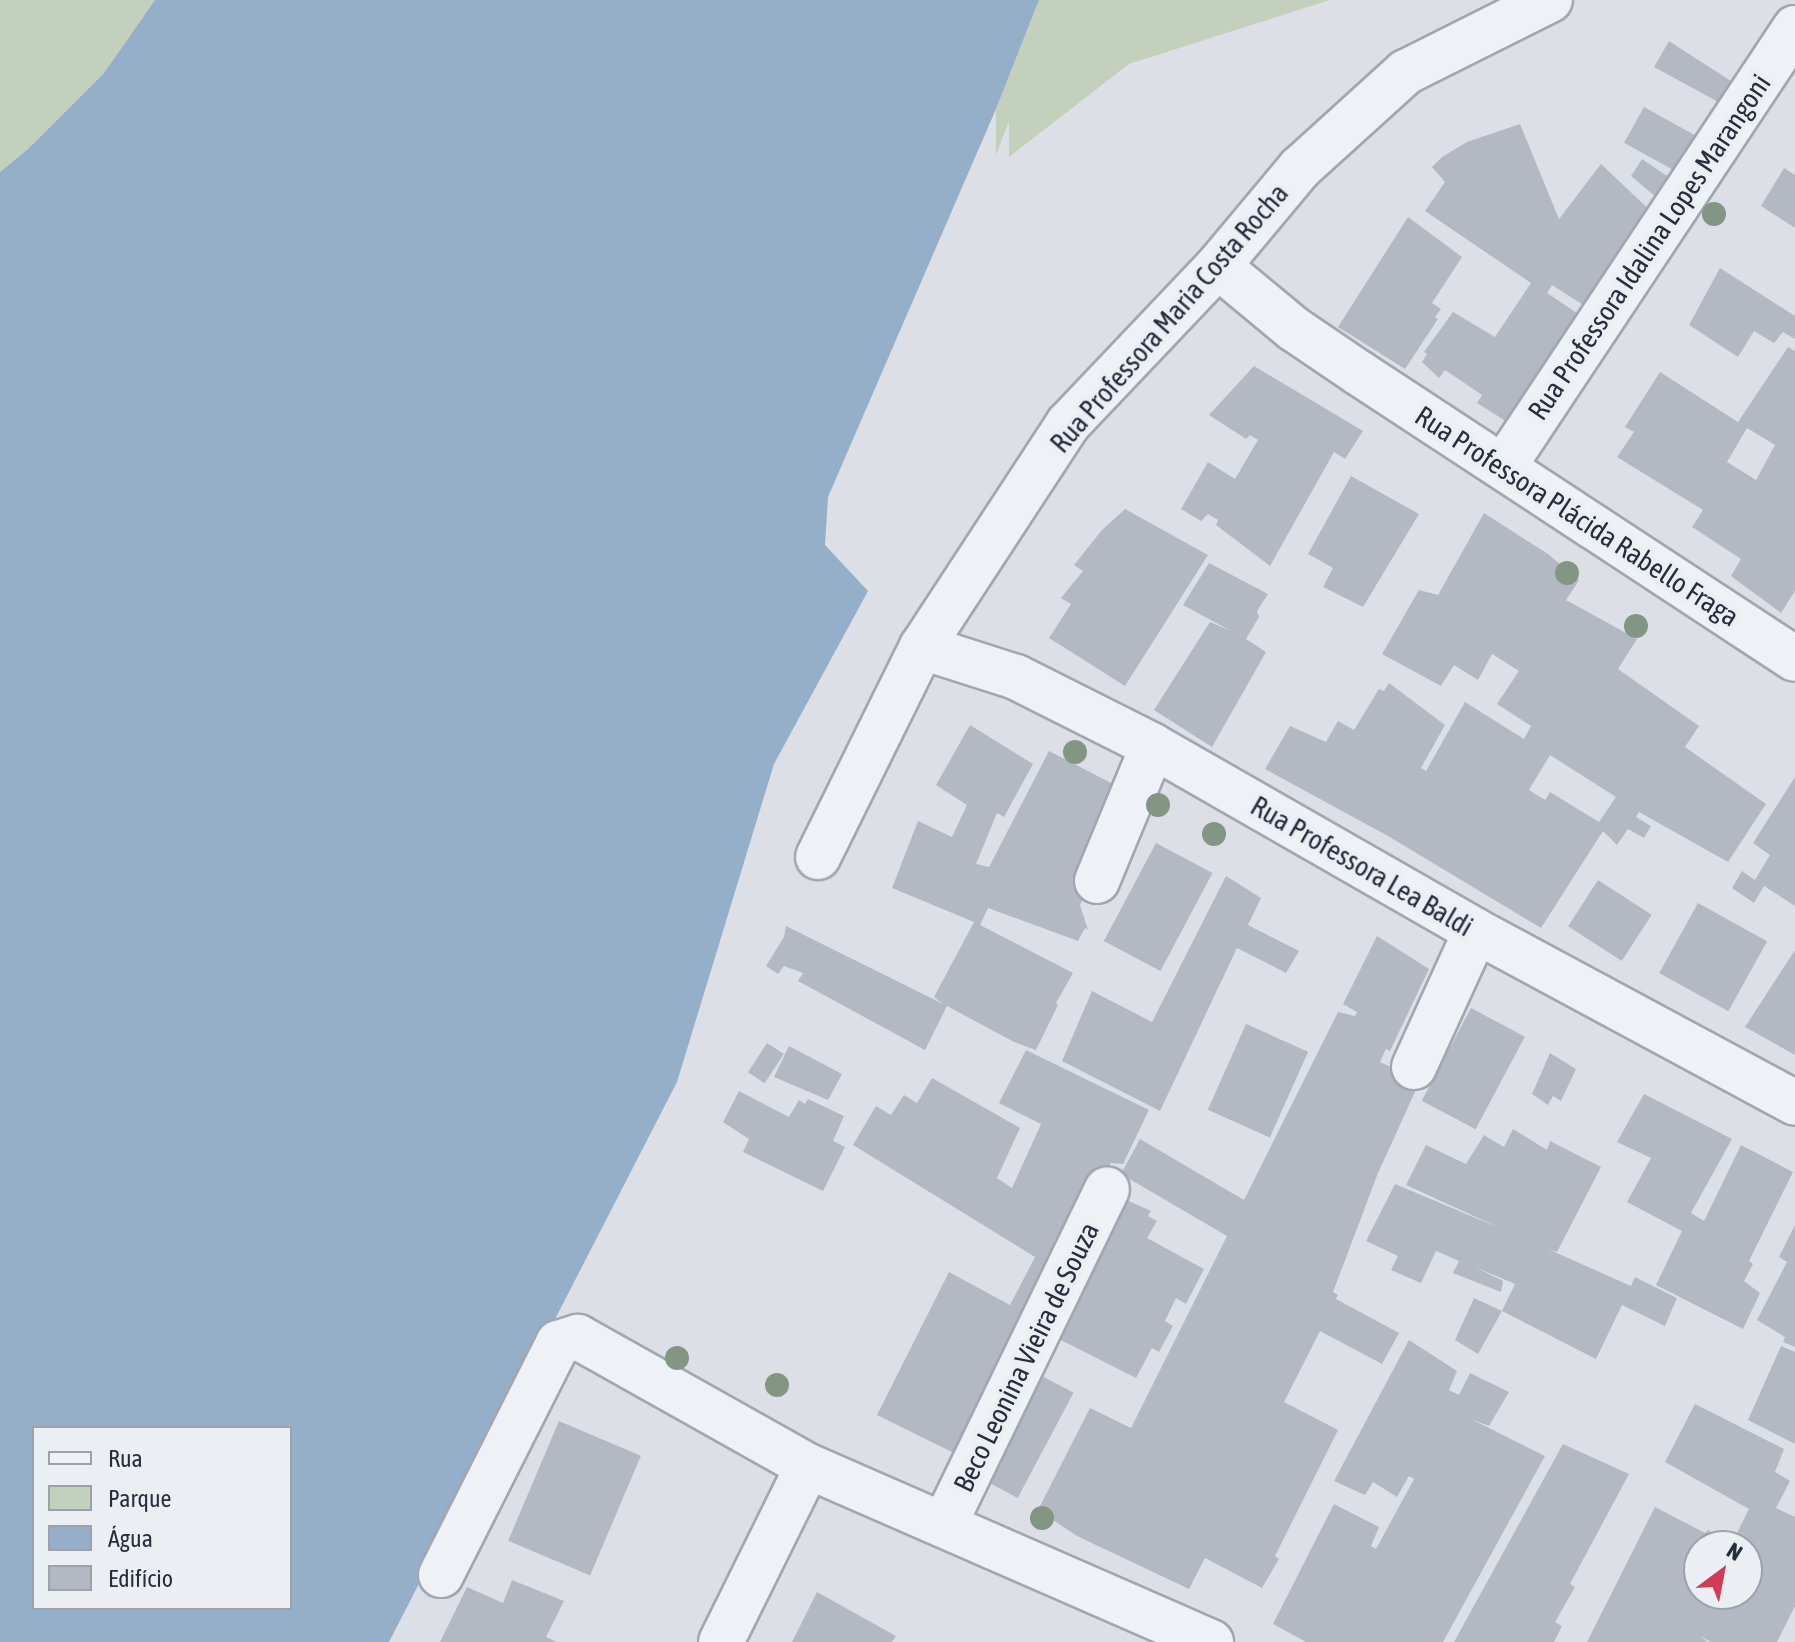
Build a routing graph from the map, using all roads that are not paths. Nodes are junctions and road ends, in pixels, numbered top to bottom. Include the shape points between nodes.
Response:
1 (1550, 0) edge
2 (1795, 28) edge
3 (1218, 266) junction
4 (1504, 466) junction
5 (922, 647) junction
6 (1795, 659) edge
7 (1153, 746) junction
8 (818, 857) dead end
9 (1097, 881) dead end
10 (1476, 931) junction
11 (1414, 1067) dead end
12 (1795, 1103) edge
13 (1107, 1189) dead end
14 (808, 1466) junction
15 (944, 1525) junction
16 (441, 1575) dead end
17 (721, 1642) edge
18 (1211, 1642) edge

1 - 3 street, Rua Professora Maria Costa Rocha via 1406,72 1300,168
2 - 4 street, Rua Professora Idalina Lopes Marangoni
3 - 4 street, Rua Professora Plácida Rabello Fraga via 1294,329
3 - 5 street, Rua Professora Maria Costa Rocha via 1068,424
4 - 6 street, Rua Professora Plácida Rabello Fraga
5 - 7 street, Rua Professora Lea Baldi via 1016,677
5 - 8 street, Rua Professora Maria Costa Rocha
7 - 9 street
7 - 10 street, Rua Professora Lea Baldi
10 - 11 street
10 - 12 street, Rua Professora Lea Baldi
13 - 15 street, Beco Leonina Vieira de Souza
14 - 15 street
14 - 16 street via 578,1337 568,1339 558,1343
14 - 17 street
15 - 18 street

